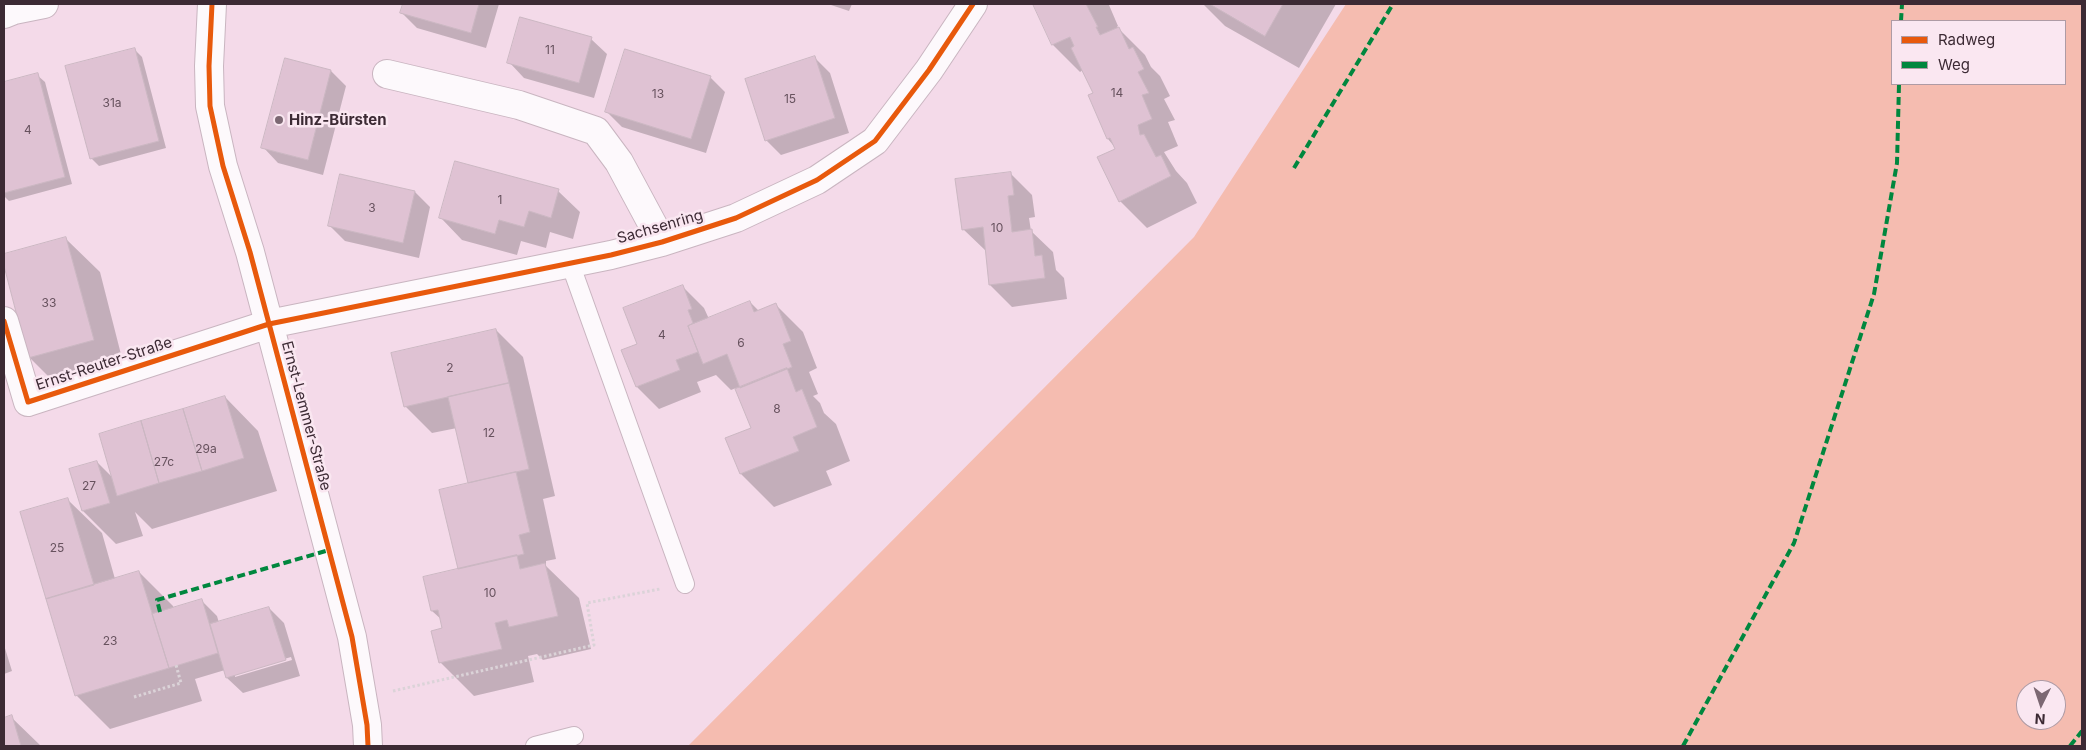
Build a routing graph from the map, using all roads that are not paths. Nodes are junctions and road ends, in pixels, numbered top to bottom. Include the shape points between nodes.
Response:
1 (44, 4) edge
2 (212, 4) edge
3 (973, 4) edge
4 (4, 14) edge
5 (387, 74) dead end
6 (662, 242) junction
7 (570, 263) junction
8 (4, 321) edge
9 (269, 324) junction
10 (686, 584) road end
11 (574, 736) dead end
12 (368, 746) edge
13 (535, 746) edge

1 - 4 street
2 - 9 street, Ernst-Lemmer-Straße via 210,106 222,166
3 - 6 street, Sachsenring via 929,70 874,141 808,184 736,218
5 - 6 street, Sachsenring via 519,105 596,130 619,162
6 - 7 street, Sachsenring
7 - 9 street, Sachsenring
7 - 10 lane
8 - 9 street, Ernst-Reuter-Straße via 28,402
9 - 12 street, Ernst-Lemmer-Straße via 352,637
11 - 13 lane

